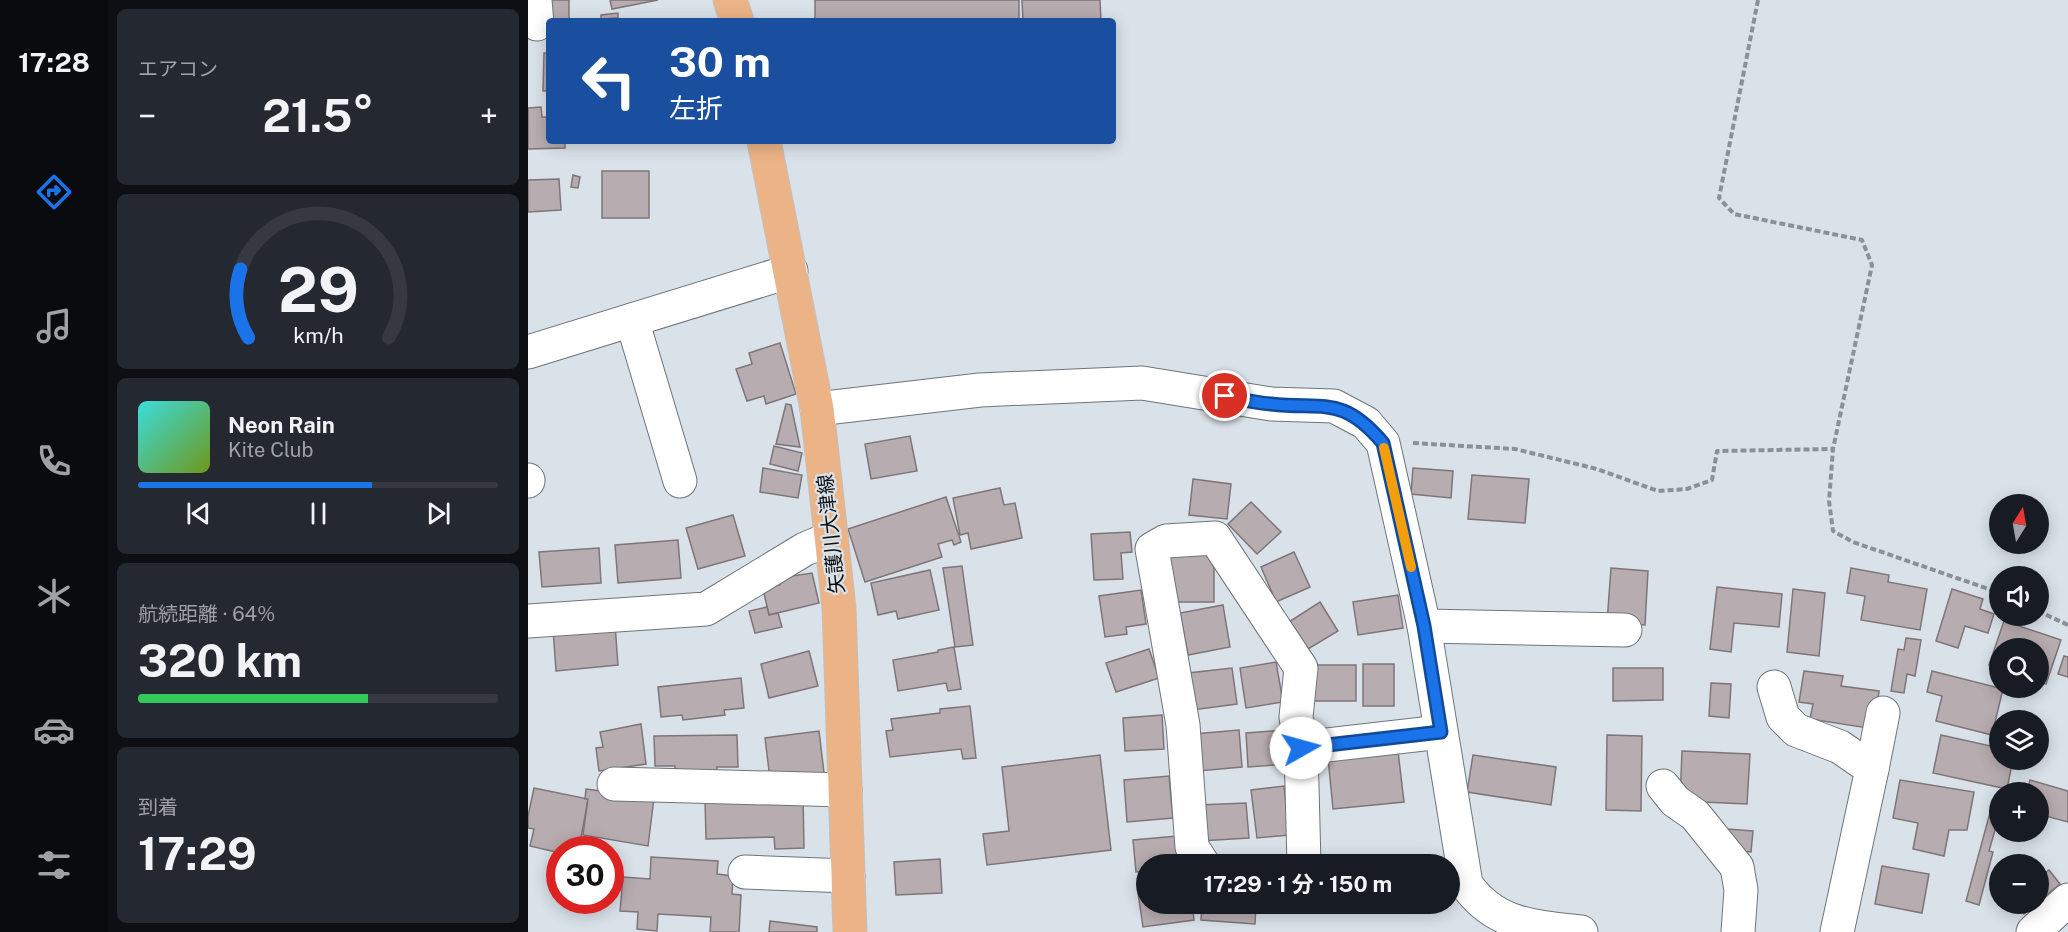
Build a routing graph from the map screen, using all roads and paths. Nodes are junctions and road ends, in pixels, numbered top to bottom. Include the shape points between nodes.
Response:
1 (730, 0) edge
2 (1758, 0) edge
3 (735, 18) edge
4 (765, 144) edge
5 (791, 271) junction
6 (632, 320) junction
7 (528, 352) edge
8 (817, 409) junction
9 (1383, 443) junction
10 (1833, 449) junction
11 (680, 482) dead end
12 (831, 538) junction
13 (1989, 589) edge
14 (2049, 616) edge
15 (528, 621) edge
16 (2068, 625) edge
17 (1424, 626) junction
18 (1625, 630) dead end
19 (1774, 687) dead end
20 (1883, 713) dead end
21 (1441, 732) junction
22 (1301, 748) junction
23 (1872, 769) junction
24 (614, 784) dead end
25 (1663, 786) dead end
26 (845, 790) junction
27 (1197, 854) edge
28 (1304, 854) edge
29 (745, 872) dead end
30 (848, 876) junction
31 (2068, 900) edge
32 (849, 932) edge
33 (1581, 932) edge
34 (1738, 932) edge
35 (1837, 932) edge
36 (2033, 932) edge

1 - 3 main road
2 - 10 path via 1719,198 1734,214 1862,240 1872,265
4 - 5 main road, 矢護川大津線
5 - 6 street
5 - 8 main road, 矢護川大津線
6 - 7 street
6 - 11 street
8 - 9 street via 980,390 1142,383 1271,405 1334,406 1366,423
8 - 12 main road, 矢護川大津線
9 - 10 path via 1515,449 1597,469 1658,491 1687,489 1712,480 1717,451
9 - 17 street
10 - 13 path via 1829,501 1833,531 1853,542
12 - 15 street via 805,549 706,609
12 - 26 main road, 矢護川大津線 via 839,608
14 - 16 path
17 - 18 street
17 - 21 street
19 - 23 street via 1783,717 1796,730 1840,747
20 - 23 street
21 - 22 street
21 - 33 street via 1466,884 1479,902 1503,918
22 - 27 street via 1296,717 1301,668 1215,538 1166,541 1152,549 1183,725 1192,847
22 - 28 street
23 - 35 street
24 - 26 street
25 - 34 street via 1675,801 1695,815 1737,867 1741,890
26 - 30 main road, 矢護川大津線
29 - 30 street
30 - 32 main road, 矢護川大津線
31 - 36 street

